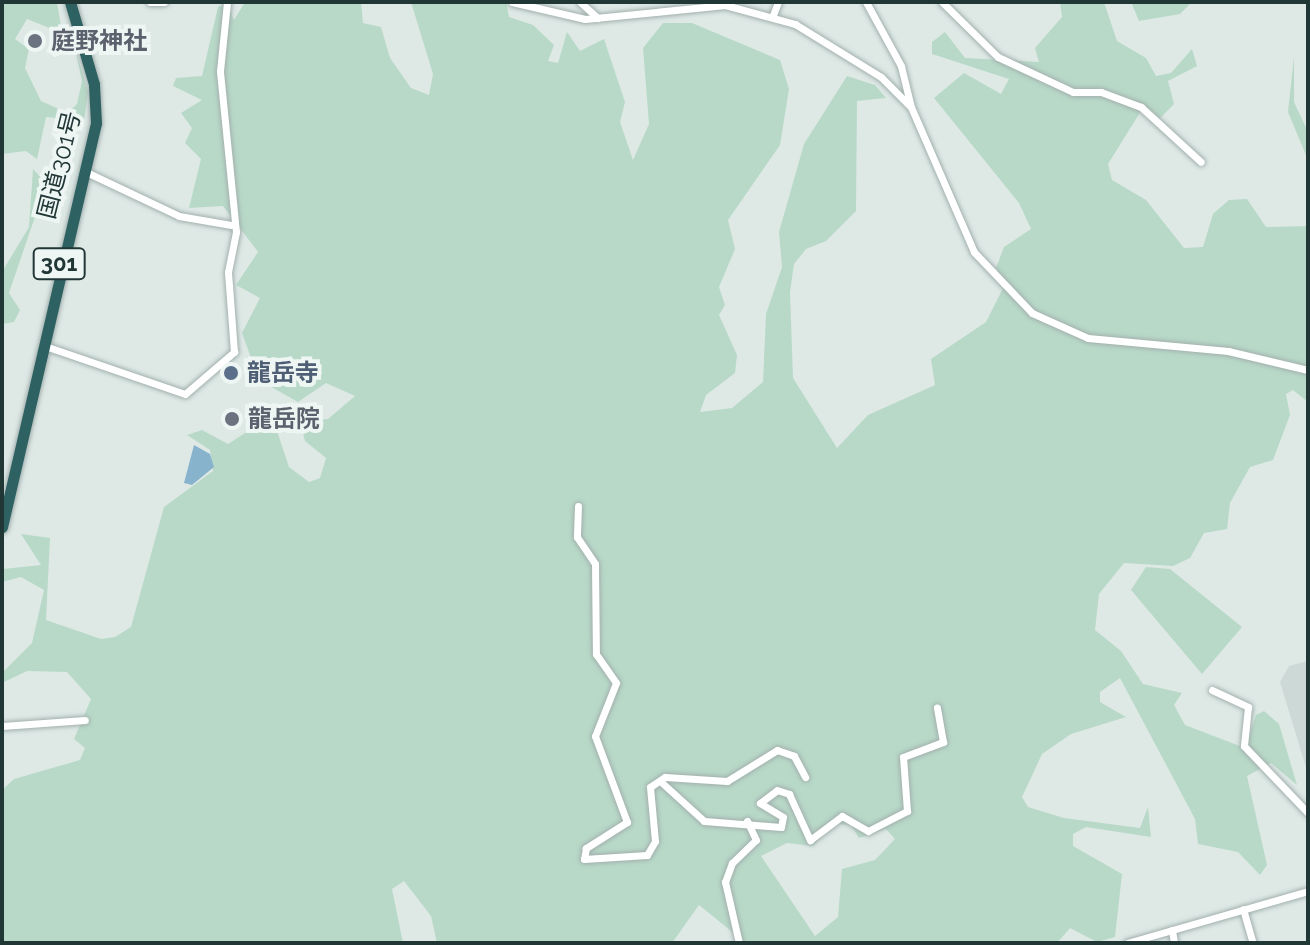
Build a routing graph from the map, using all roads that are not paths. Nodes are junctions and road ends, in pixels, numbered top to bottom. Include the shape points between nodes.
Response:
1 (70, 2) edge
2 (150, 2) edge
3 (164, 2) edge
4 (227, 2) edge
5 (512, 2) edge
6 (580, 2) edge
7 (778, 2) edge
8 (866, 2) edge
9 (942, 2) edge
10 (773, 15) junction
11 (598, 18) junction
12 (911, 107) junction
13 (1201, 162) dead end
14 (84, 171) junction
15 (231, 225) junction
16 (45, 346) junction
17 (1308, 370) edge
18 (578, 506) dead end
19 (2, 527) edge
20 (1212, 690) dead end
21 (937, 708) dead end
22 (85, 720) dead end
23 (2, 726) edge
24 (805, 777) dead end
25 (660, 781) junction
26 (1308, 813) edge
27 (747, 821) junction
28 (1308, 891) edge
29 (1243, 909) junction
30 (1172, 930) junction
31 (739, 943) edge
32 (1127, 943) edge
33 (1174, 943) edge
34 (1253, 943) edge

1 - 14 highway, 国道301号 / 301 via 97,104
2 - 3 street
4 - 15 street via 220,71 231,131
5 - 11 street via 545,16
6 - 11 street
7 - 10 street
8 - 12 street via 901,66
9 - 13 street via 998,57 1073,92 1101,92 1141,107
10 - 11 street via 701,4
10 - 12 street via 854,58
12 - 17 street via 974,252 1032,313 1088,338 1228,351
14 - 15 street via 179,216
14 - 16 highway, 国道301号 / 301
15 - 16 street via 236,345 196,391 185,394
16 - 19 highway, 国道301号 / 301
18 - 25 street via 577,537 595,564 596,654 616,683 595,736 627,822 586,848 584,859 647,855 655,841 649,793
20 - 26 street via 1248,707 1244,746
21 - 27 street via 943,742 903,757 907,811 900,817 868,831 842,816 810,840 789,794 777,790 760,803 784,824
22 - 23 street
24 - 25 street via 794,756 777,750 727,781 672,775
25 - 27 street via 704,821
27 - 31 street via 756,840 732,863 725,882
28 - 29 street
29 - 30 street
29 - 34 street
30 - 32 street
30 - 33 street

